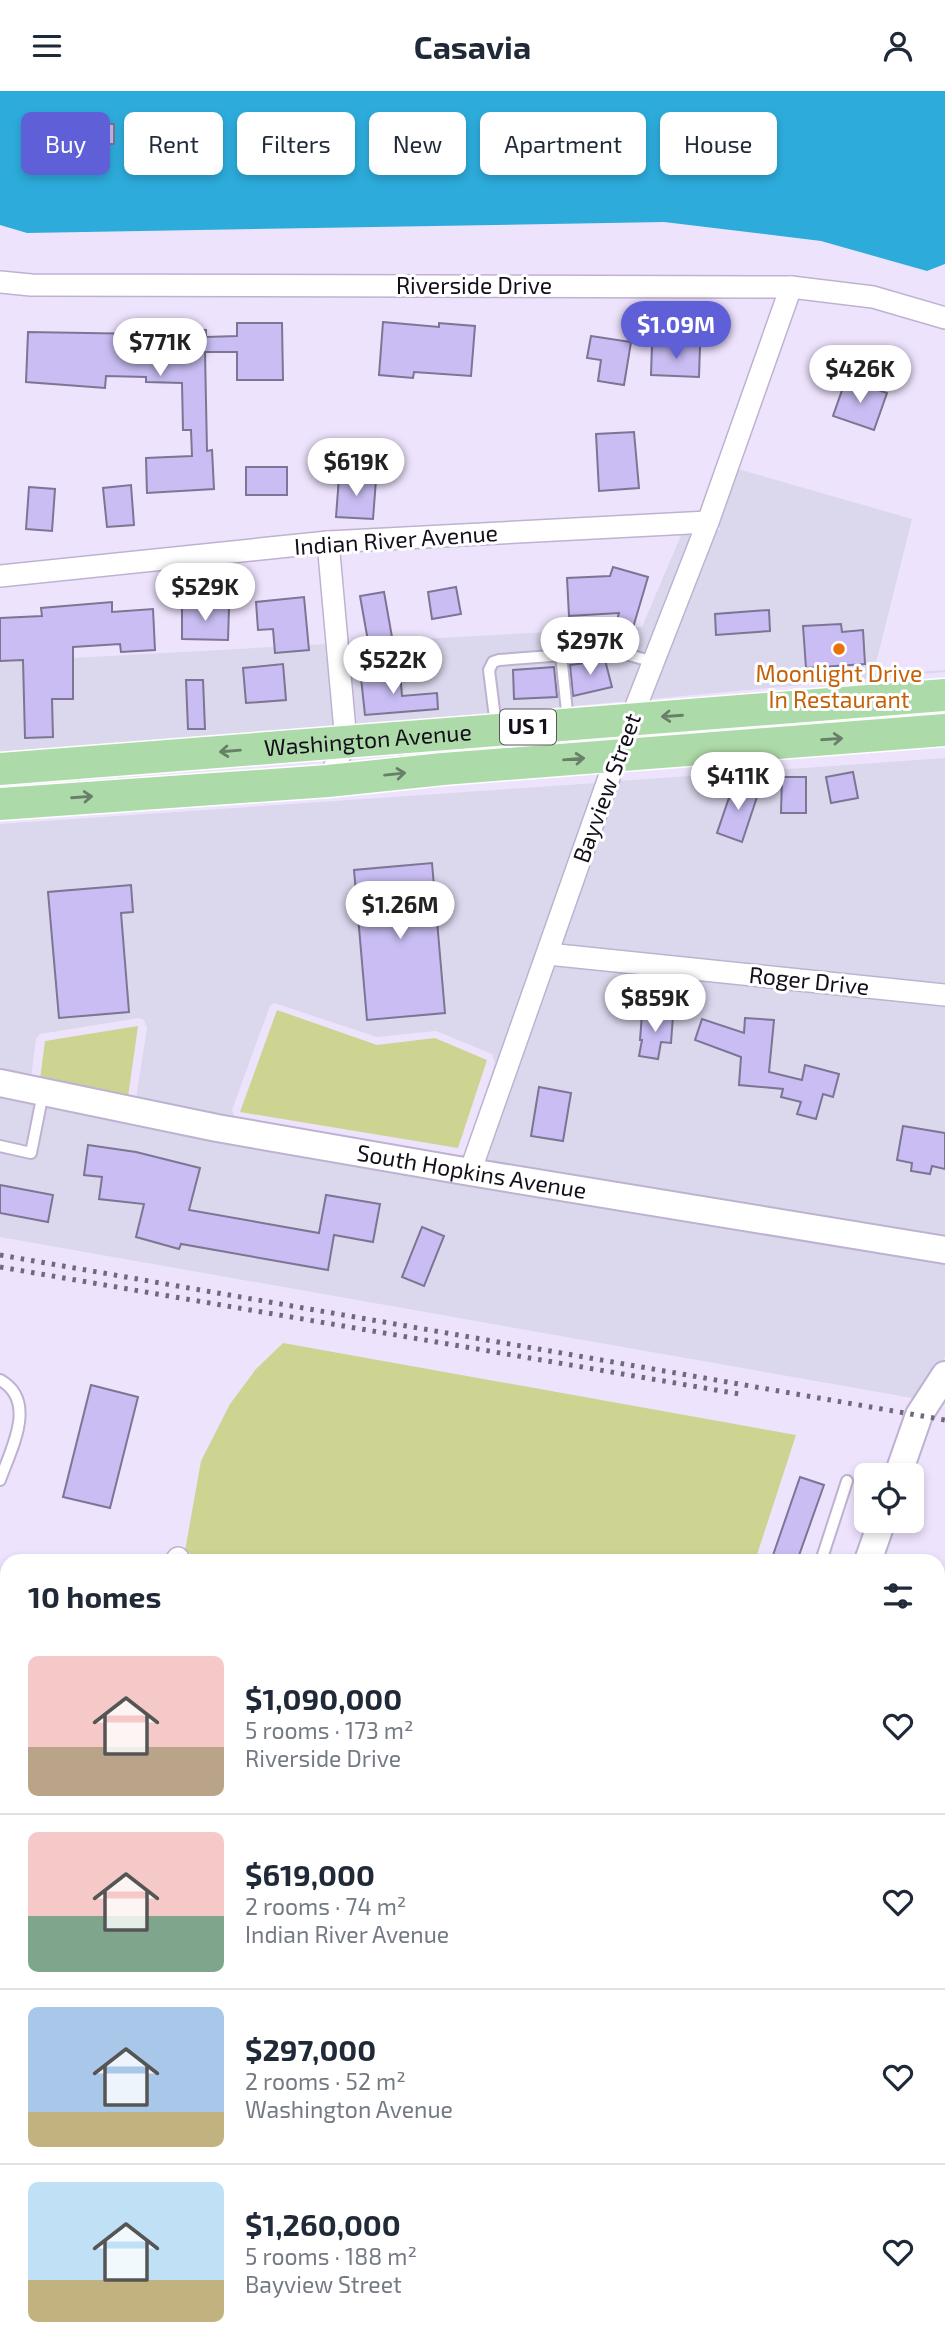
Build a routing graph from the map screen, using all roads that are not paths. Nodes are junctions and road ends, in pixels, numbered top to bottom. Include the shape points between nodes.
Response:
1 (0, 282) edge
2 (791, 287) junction
3 (945, 319) edge
4 (708, 522) junction
5 (328, 542) junction
6 (0, 576) edge
7 (561, 655) junction
8 (654, 662) junction
9 (945, 695) edge
10 (904, 698) junction
11 (631, 719) junction
12 (568, 724) junction
13 (496, 730) junction
14 (945, 730) edge
15 (906, 733) junction
16 (346, 742) junction
17 (617, 755) junction
18 (14, 768) edge
19 (328, 781) junction
20 (31, 801) junction
21 (0, 803) edge
22 (548, 954) junction
23 (945, 995) edge
24 (0, 1083) edge
25 (43, 1093) junction
26 (0, 1146) edge
27 (470, 1172) junction
28 (945, 1250) edge
29 (945, 1375) edge
30 (0, 1380) edge
31 (902, 1463) edge
32 (0, 1480) edge
33 (847, 1481) dead end
34 (878, 1533) edge
35 (823, 1554) edge
36 (870, 1554) edge

1 - 2 street, Riverside Drive
2 - 3 street, Riverside Drive via 873,297
2 - 4 street, Bayview Street
4 - 5 street, Indian River Avenue
4 - 8 street, Bayview Street
5 - 6 street, Indian River Avenue
5 - 16 street
7 - 8 lane via 604,652
7 - 12 lane
7 - 13 lane via 493,662 489,670
8 - 11 street, Bayview Street
9 - 10 main road, Washington Avenue / US 1
10 -> 11 main road, Washington Avenue / US 1
10 - 15 main road
11 - 12 main road, Washington Avenue / US 1
11 - 17 street, Bayview Street
12 - 13 main road, Washington Avenue / US 1
13 - 16 main road, Washington Avenue / US 1
14 - 15 main road, Washington Avenue / US 1
17 -> 15 main road, Washington Avenue / US 1
16 -> 18 main road, Washington Avenue / US 1
16 - 19 street
19 -> 17 main road, Washington Avenue / US 1
17 - 22 street, Bayview Street
18 - 20 street
20 -> 19 main road, Washington Avenue / US 1
20 - 21 main road, Washington Avenue / US 1
22 - 23 street, Roger Drive
22 - 27 street, Bayview Street
24 - 25 street, South Hopkins Avenue
25 - 26 lane via 31,1153
25 - 27 street, South Hopkins Avenue
27 - 28 street, South Hopkins Avenue
29 - 31 street via 919,1416
30 - 32 lane via 13,1392 21,1417
33 - 35 lane
34 - 36 street

